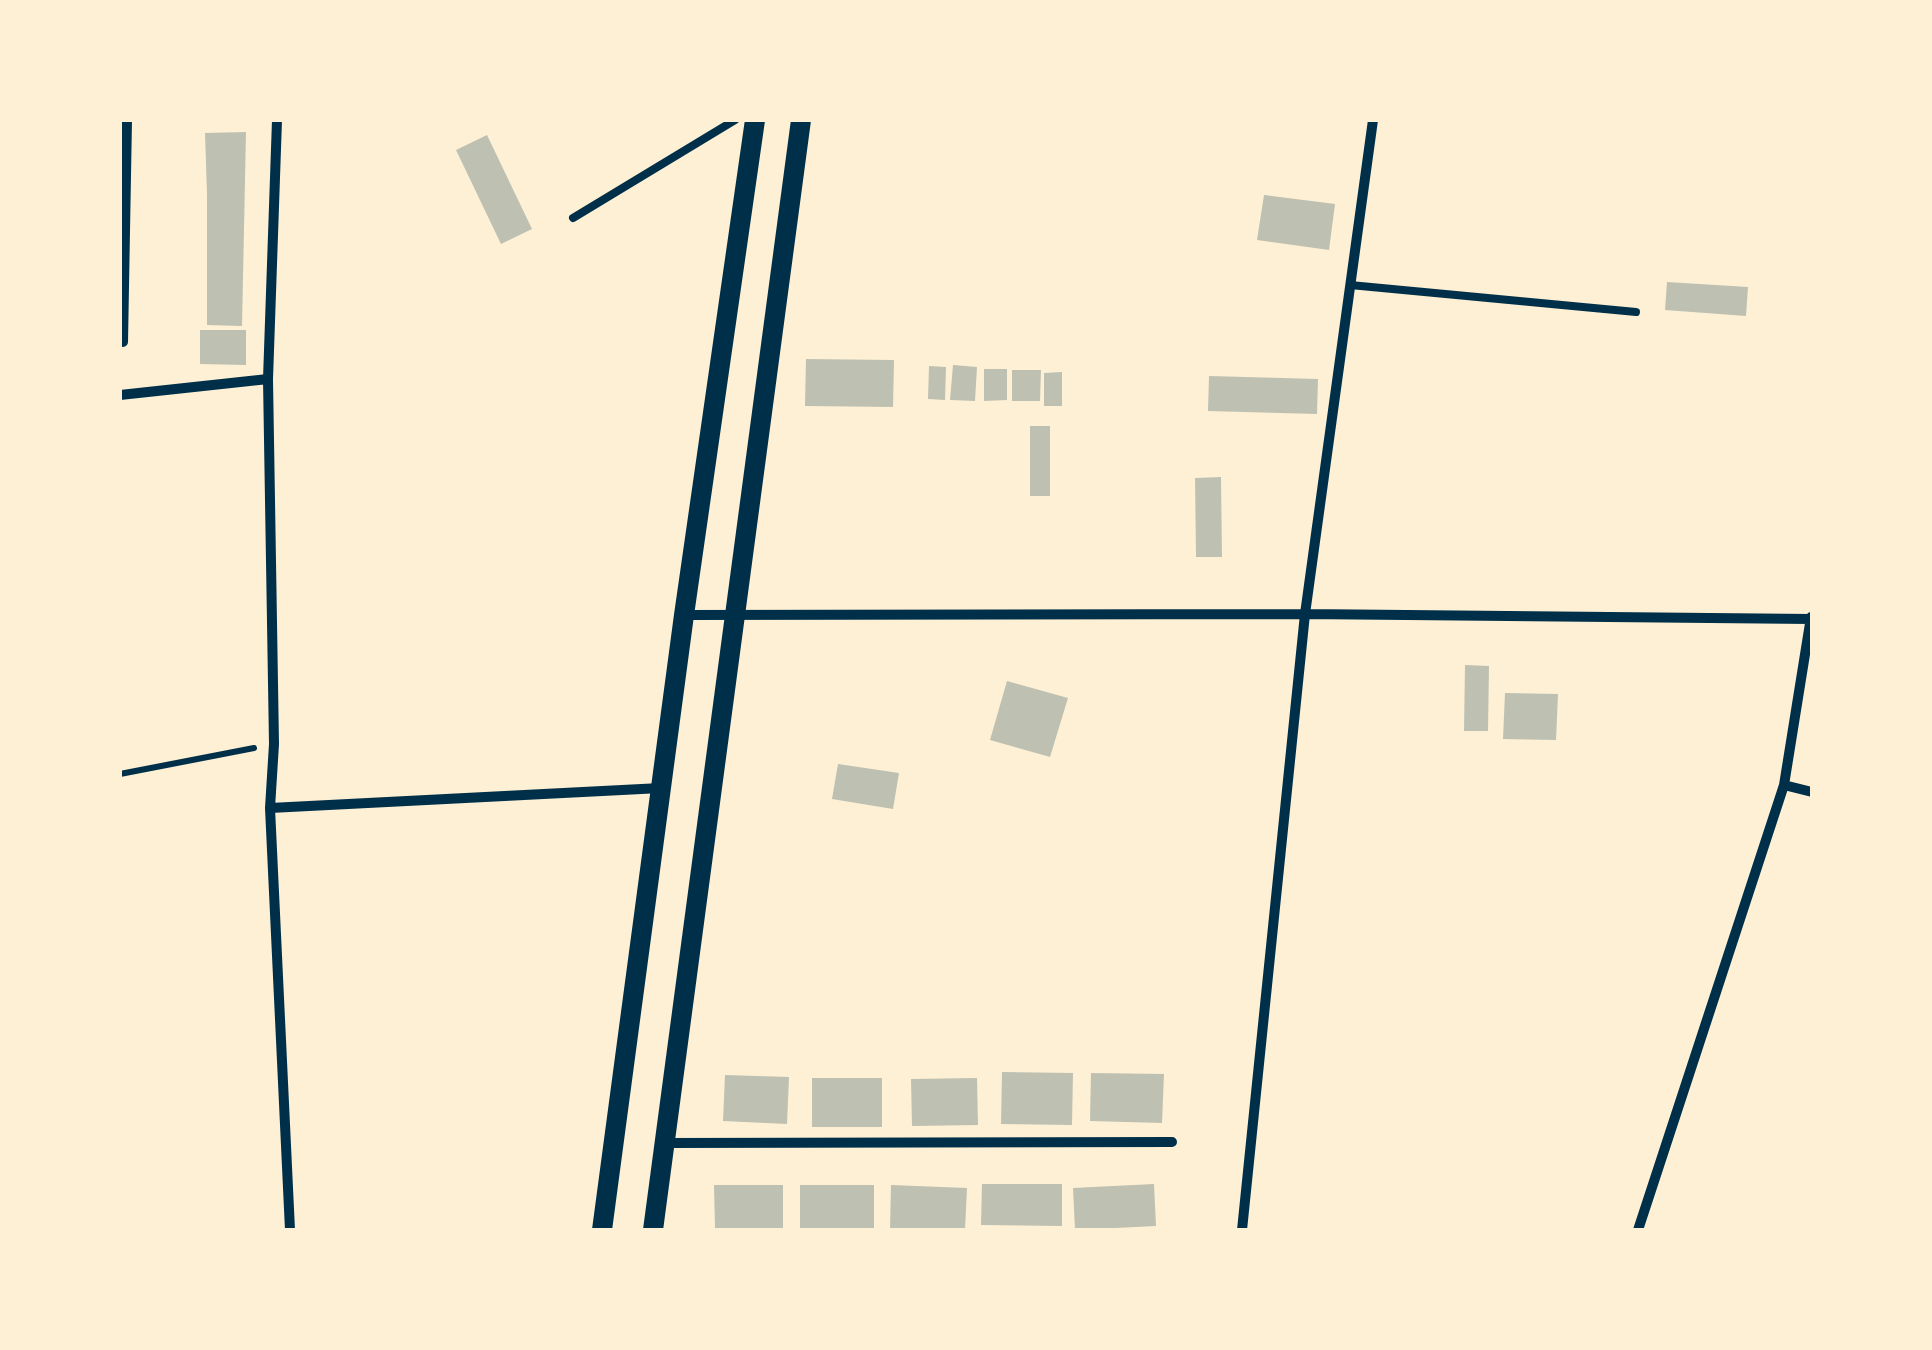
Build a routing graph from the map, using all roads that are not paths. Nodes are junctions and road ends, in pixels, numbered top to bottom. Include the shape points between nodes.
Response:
1 (127, 120) edge
2 (277, 120) edge
3 (734, 120) edge
4 (754, 120) edge
5 (802, 120) edge
6 (1373, 120) edge
7 (573, 218) dead end
8 (1350, 285) junction
9 (1636, 312) dead end
10 (123, 342) dead end
11 (268, 380) junction
12 (120, 395) edge
13 (1305, 614) junction
14 (684, 615) junction
15 (736, 616) junction
16 (1811, 616) edge
17 (1784, 785) junction
18 (661, 788) junction
19 (1812, 792) edge
20 (270, 808) junction
21 (1172, 1142) dead end
22 (665, 1143) junction
23 (290, 1230) edge
24 (602, 1230) edge
25 (653, 1230) edge
26 (1242, 1230) edge
27 (1638, 1230) edge

1 - 10 street
2 - 11 street
3 - 7 lane
4 - 14 main road
5 - 15 main road
6 - 8 street
8 - 9 lane
8 - 13 street
11 - 12 street
11 - 20 street
13 - 15 street
13 - 16 street
13 - 26 street
14 - 15 street
14 - 18 main road
15 - 22 main road
16 - 17 street
17 - 19 street
17 - 27 street
18 - 20 street
18 - 24 main road
20 - 23 street
21 - 22 street
22 - 25 main road

